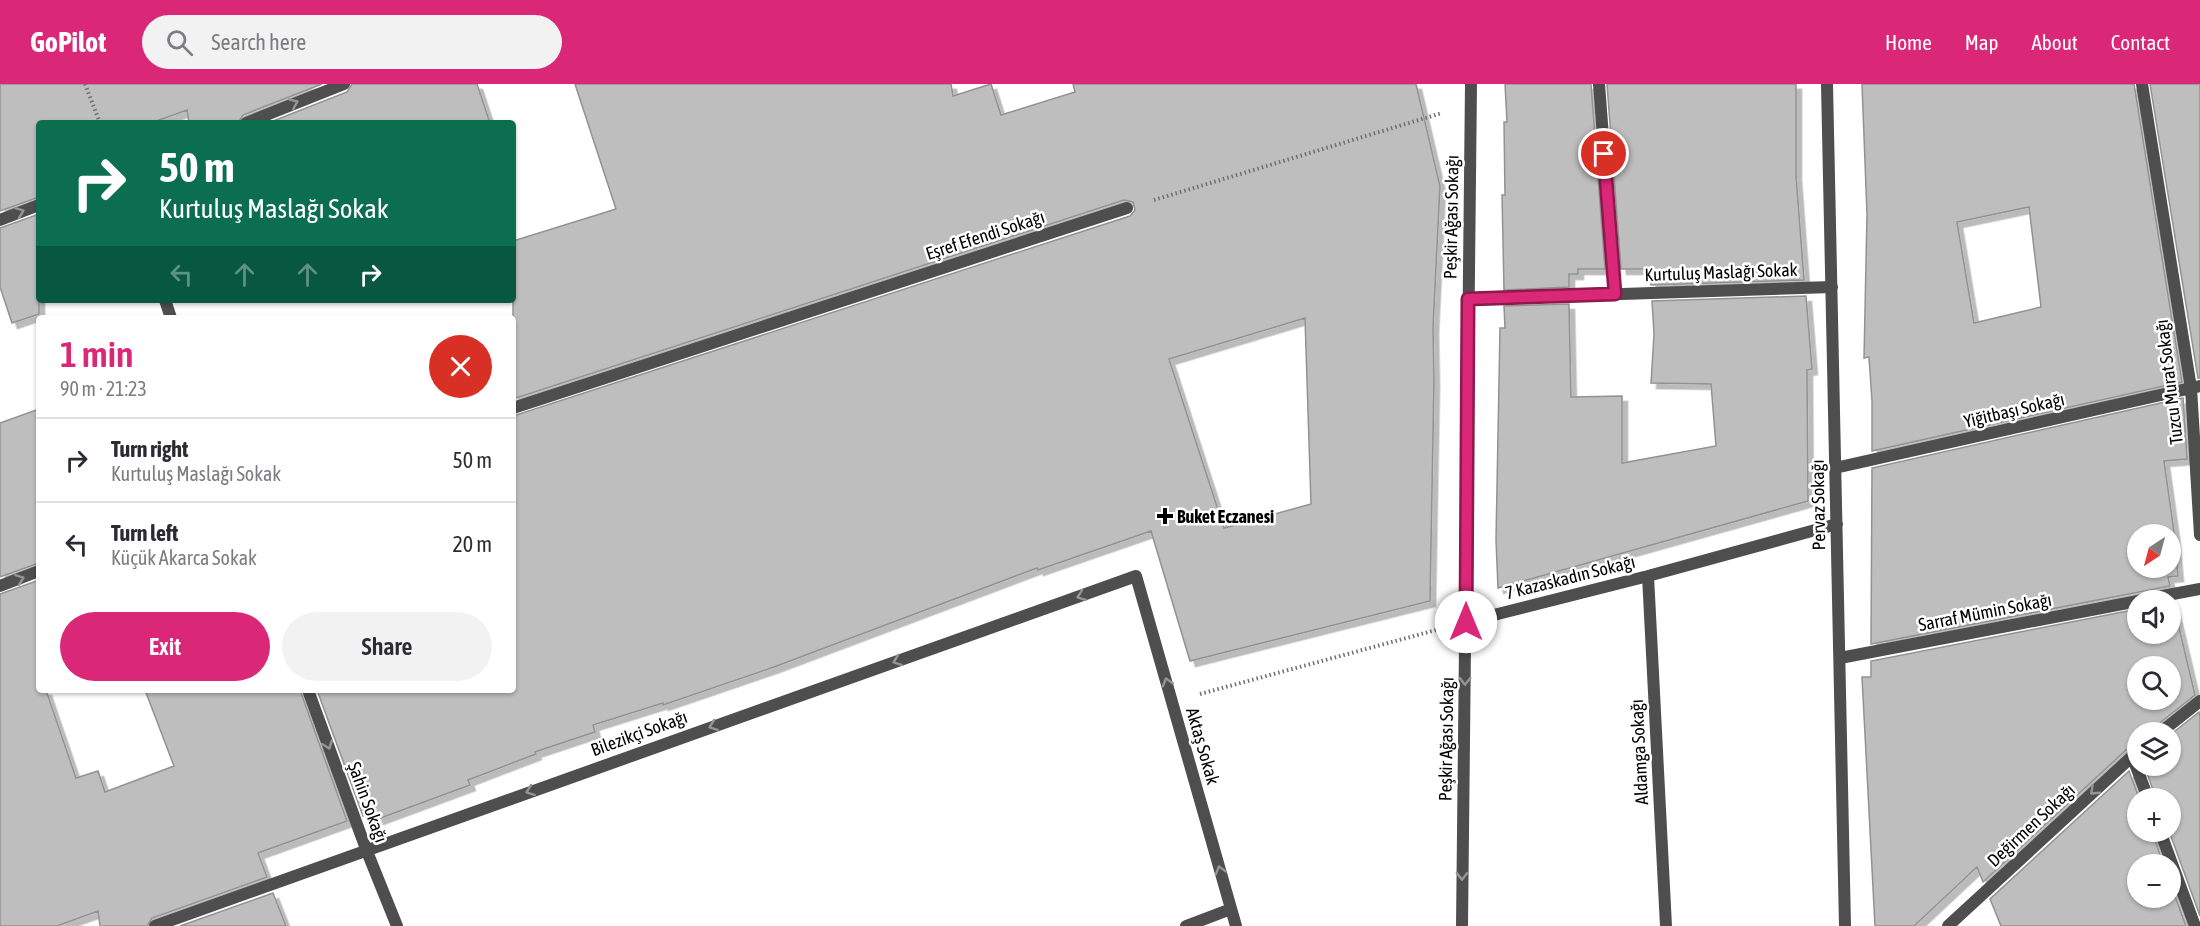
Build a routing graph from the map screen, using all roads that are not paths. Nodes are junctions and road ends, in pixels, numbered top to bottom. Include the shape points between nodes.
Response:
1 (344, 84) edge
2 (1463, 84) edge
3 (1472, 84) edge
4 (1599, 84) edge
5 (1827, 84) edge
6 (2142, 84) edge
7 (1470, 104) junction
8 (254, 120) edge
9 (36, 206) edge
10 (1127, 208) road end
11 (0, 220) edge
12 (1832, 287) junction
13 (1615, 294) junction
14 (1468, 299) junction
15 (2196, 387) edge
16 (516, 407) edge
17 (1836, 468) junction
18 (1837, 524) junction
19 (2200, 535) edge
20 (36, 572) edge
21 (1136, 576) joint
22 (1648, 576) junction
23 (0, 586) edge
24 (2200, 589) edge
25 (2181, 592) edge
26 (2127, 602) edge
27 (1466, 622) junction
28 (1840, 658) junction
29 (309, 693) edge
30 (2200, 700) edge
31 (2173, 722) edge
32 (2127, 761) edge
33 (2164, 842) edge
34 (366, 849) junction
35 (1231, 909) junction
36 (155, 926) edge
37 (397, 926) edge
38 (1186, 926) edge
39 (1236, 926) edge
40 (1462, 926) edge
41 (1666, 926) edge
42 (1845, 926) edge
43 (1948, 926) edge
44 (2195, 926) edge

8 -> 1 street
2 - 7 street
3 - 7 street, Peşkir Ağası Sokağı
4 - 13 street
5 - 12 street, Pervaz Sokağı
6 - 15 street, Tuzcu Murat Sokağı
7 - 14 street, Peşkir Ağası Sokağı
11 -> 9 street
10 - 16 street, Eşref Efendi Sokağı
12 - 13 street, Kurtuluş Maslağı Sokak
12 - 17 street, Pervaz Sokağı
13 - 14 street, Kurtuluş Maslağı Sokak
14 - 27 street, Peşkir Ağası Sokağı
15 - 17 street, Yiğitbaşı Sokağı
15 - 19 street, Tuzcu Murat Sokağı
17 - 18 street, Pervaz Sokağı
18 - 22 street, 7 Kazaskadın Sokağı
18 - 28 street, Pervaz Sokağı
23 -> 20 street
21 -> 34 street, Bilezikçi Sokağı
35 -> 21 street, Aktaş Sokak
22 - 27 street, 7 Kazaskadın Sokağı
22 - 41 street, Aldamga Sokağı
24 - 25 street, Sarraf Mümin Sokağı
26 - 28 street, Sarraf Mümin Sokağı
27 -> 40 street, Peşkir Ağası Sokağı
28 - 42 street, Pervaz Sokağı
29 -> 34 street, Şahin Sokağı
30 - 31 street
32 -> 43 street, Değirmen Sokağı
33 - 44 street
34 - 36 street, Bilezikçi Sokağı
34 - 37 street, Şahin Sokağı
35 - 38 street
35 - 39 street, Aktaş Sokak

